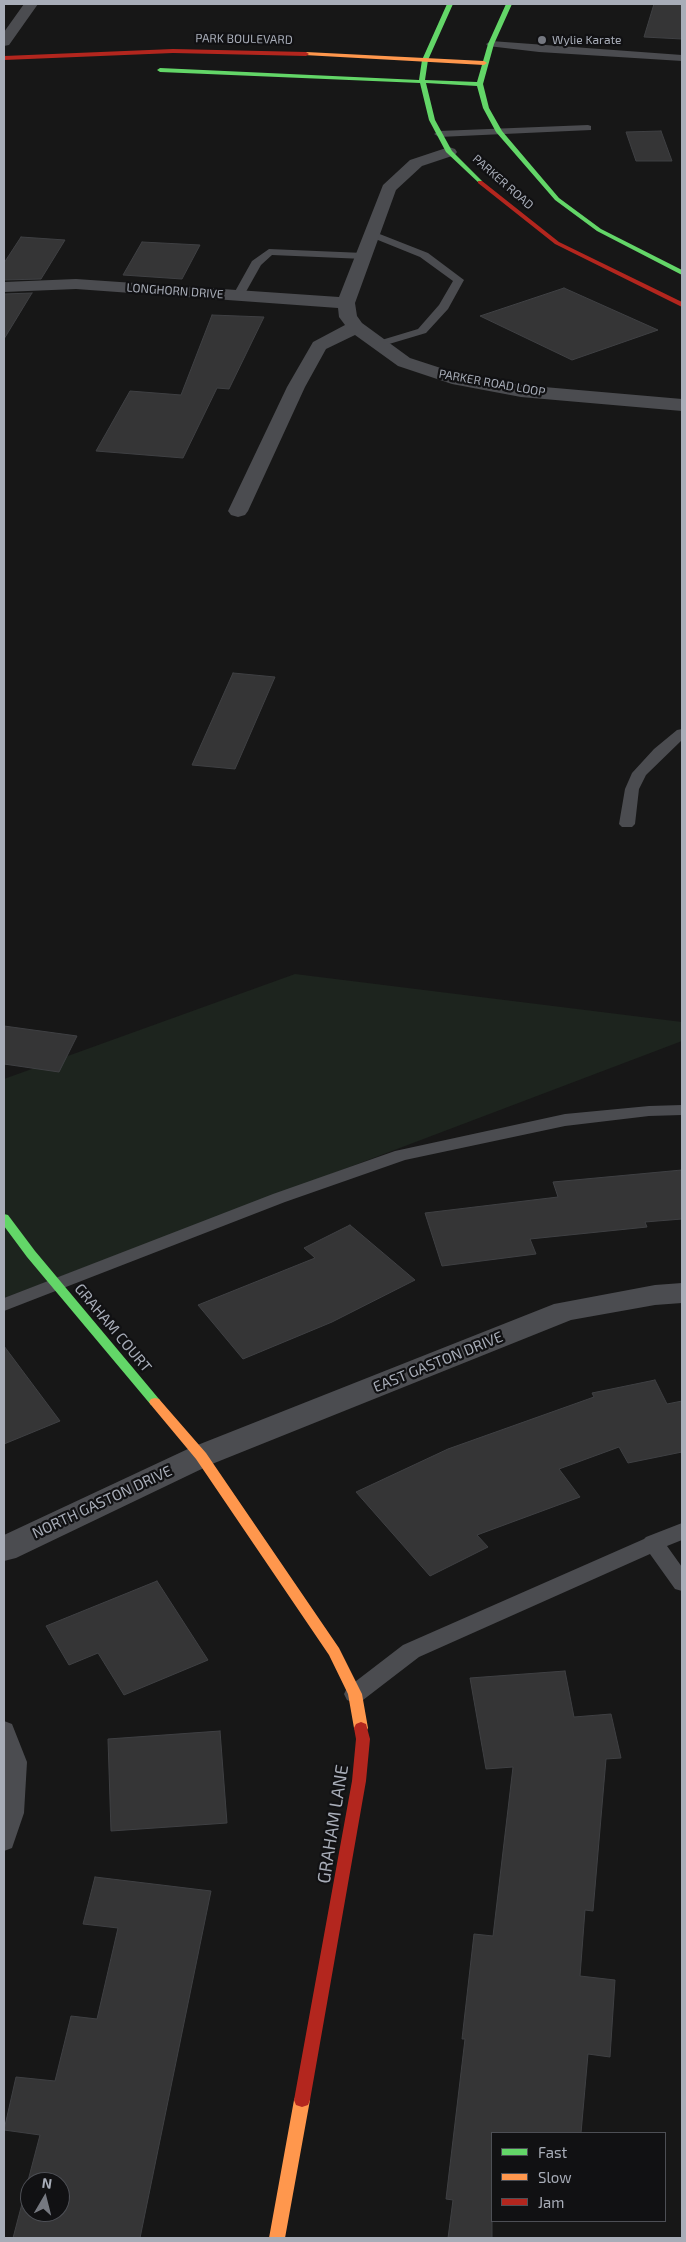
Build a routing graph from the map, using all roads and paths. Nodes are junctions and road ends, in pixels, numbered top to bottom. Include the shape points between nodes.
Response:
1 (31, 4) edge
2 (450, 4) edge
3 (509, 4) edge
4 (9, 27) edge
5 (4, 42) edge
6 (491, 44) junction
7 (4, 58) edge
8 (682, 58) edge
9 (425, 60) junction
10 (484, 62) junction
11 (4, 66) edge
12 (65, 67) dead end
13 (152, 69) dead end
14 (422, 81) junction
15 (480, 84) junction
16 (588, 128) dead end
17 (499, 132) junction
18 (439, 134) junction
19 (449, 152) junction
20 (372, 234) junction
21 (364, 256) junction
22 (682, 273) edge
23 (4, 287) edge
24 (239, 295) junction
25 (346, 303) junction
26 (682, 304) edge
27 (356, 327) junction
28 (379, 344) junction
29 (682, 405) edge
30 (238, 510) dead end
31 (682, 733) edge
32 (627, 824) dead end
33 (682, 1110) edge
34 (4, 1218) edge
35 (57, 1285) junction
36 (682, 1293) edge
37 (4, 1305) edge
38 (201, 1456) junction
39 (682, 1530) edge
40 (653, 1542) junction
41 (4, 1548) edge
42 (682, 1583) edge
43 (355, 1694) junction
44 (4, 1730) edge
45 (4, 1842) edge
46 (277, 2238) edge

1 - 4 street
2 - 9 main road, PARKER ROAD
3 - 6 main road, PARKER ROAD
4 - 5 street
6 - 8 lane
6 - 10 main road, PARKER ROAD
7 - 9 main road, PARK BOULEVARD via 173,51
9 - 10 main road, PARK BOULEVARD
9 - 14 main road, PARKER ROAD
10 - 15 main road, PARKER ROAD
11 - 12 main road
13 - 14 main road
14 - 15 main road
14 - 18 main road, PARKER ROAD
15 - 17 main road, PARKER ROAD via 486,108
16 - 17 lane
17 - 18 lane
17 - 22 main road, PARKER ROAD via 557,199 598,230
18 - 19 main road, PARKER ROAD
19 - 20 street via 416,163 389,188
19 - 26 main road, PARKER ROAD via 484,186 557,243
20 - 21 street
20 - 28 lane via 424,255 459,280 444,307 422,331
21 - 24 lane via 269,252 256,263
21 - 25 street
23 - 24 street, LONGHORN DRIVE via 76,284
24 - 25 street, LONGHORN DRIVE
25 - 27 street, PARKER ROAD LOOP via 348,317
27 - 28 street, PARKER ROAD LOOP
27 - 30 street via 319,346
28 - 29 street, PARKER ROAD LOOP via 404,362 452,378 521,391
31 - 32 lane via 639,773 632,788
33 - 35 lane via 649,1110 565,1120 400,1155
34 - 35 main road, GRAHAM COURT
35 - 37 lane
35 - 38 main road, GRAHAM COURT
36 - 38 street, EAST GASTON DRIVE via 655,1294 565,1311
38 - 41 street, NORTH GASTON DRIVE
38 - 43 main road, GRAHAM LANE via 334,1652
39 - 40 lane
40 - 42 lane
40 - 43 lane via 411,1651
43 - 46 main road, GRAHAM LANE via 363,1739 359,1781
44 - 45 lane via 16,1762 13,1813

